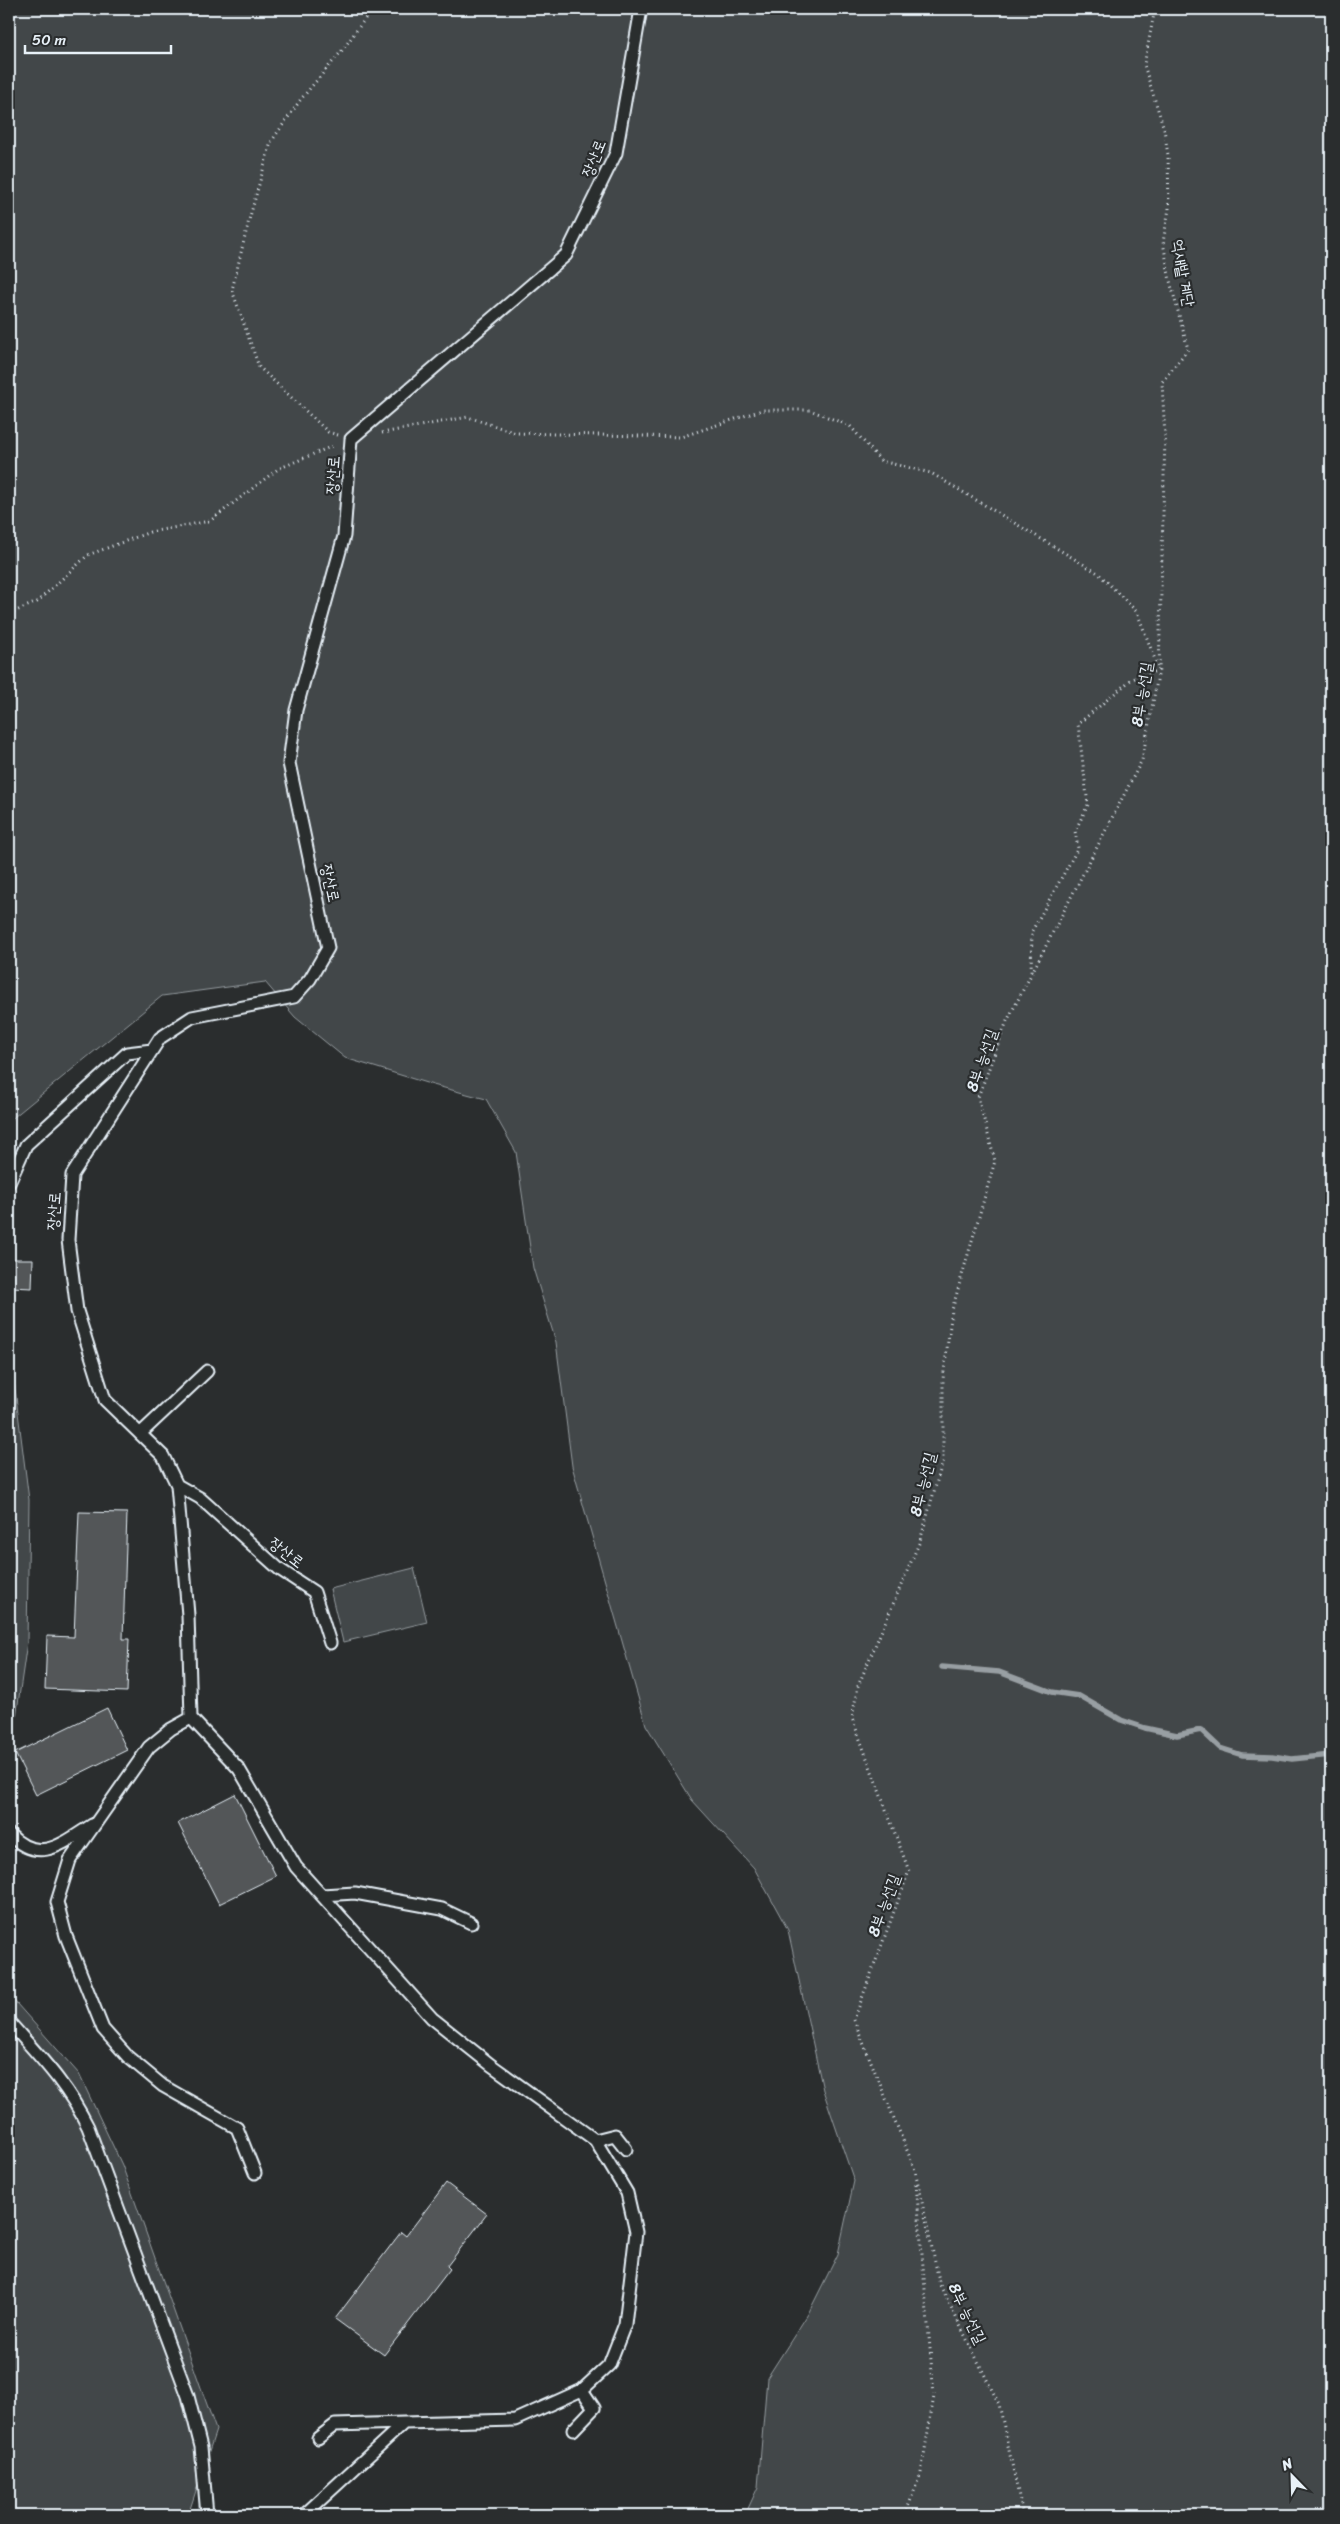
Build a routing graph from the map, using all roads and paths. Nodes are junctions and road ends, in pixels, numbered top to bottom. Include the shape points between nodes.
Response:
1 (372, 9) edge
2 (641, 9) edge
3 (1156, 9) edge
4 (1162, 382) joint
5 (380, 433) dead end
6 (351, 439) junction
7 (9, 614) edge
8 (1159, 670) junction
9 (1031, 976) junction
10 (152, 1050) junction
11 (9, 1183) edge
12 (207, 1371) dead end
13 (140, 1434) junction
14 (177, 1485) junction
15 (330, 1643) dead end
16 (191, 1718) junction
17 (97, 1822) junction
18 (9, 1834) edge
19 (322, 1895) junction
20 (471, 1923) dead end
21 (9, 2022) edge
22 (595, 2140) junction
23 (626, 2149) dead end
24 (915, 2170) junction
25 (256, 2173) dead end
26 (582, 2390) junction
27 (404, 2423) junction
28 (573, 2430) dead end
29 (318, 2438) dead end
30 (207, 2515) edge
31 (304, 2515) edge
32 (905, 2515) edge
33 (1022, 2515) edge

1 - 6 path via 271,142 232,290 259,367 328,432
2 - 6 lane, 장산로 via 616,153 566,254
3 - 4 path, 억새밭 계단 via 1144,66 1164,129 1169,209 1163,242 1188,349
4 - 8 path, 8부 능선길 via 1165,437
5 - 8 path via 468,417 516,433 681,437 762,410 810,410 850,426 881,461 931,473 1098,573 1137,612
6 - 7 path via 278,470 210,521 150,532 88,555 37,602
6 - 10 lane, 장산로 via 344,536 296,710 290,763 328,948 310,979 294,997 192,1017 160,1038
8 - 9 path, 8부 능선길 via 1142,760
8 - 9 path via 1132,678 1078,724 1088,805 1075,831 1078,848 1032,931
9 - 24 path, 8부 능선길 via 1008,1021 978,1097 994,1161 952,1310 943,1379 943,1460 920,1541 858,1686 852,1718 909,1871 854,2020
10 - 11 lane via 127,1053 26,1145
10 - 13 lane, 장산로 via 72,1175 68,1240 77,1311 105,1400
12 - 13 lane
13 - 14 lane, 장산로 via 163,1456
14 - 15 lane, 장산로 via 200,1498 279,1568 314,1592
14 - 16 lane via 188,1615
16 - 17 lane via 170,1729 149,1747
16 - 19 lane via 239,1769 296,1867
17 - 18 lane via 62,1844 43,1850 21,1846
17 - 25 lane via 70,1860 57,1902 66,1936 103,2029 128,2057 163,2086 237,2128
19 - 20 lane via 355,1893 374,1896 442,1909
19 - 22 lane via 432,2018
21 - 30 lane via 57,2075 75,2100 88,2127 188,2396 201,2447
22 - 23 lane via 615,2134
22 - 26 lane via 627,2193 636,2232 625,2324 609,2365
24 - 32 path via 934,2396 921,2473
24 - 33 path, 8부 능선길 via 940,2284 999,2404
26 - 27 lane via 515,2420
26 - 28 lane via 594,2408
27 - 29 lane via 334,2426
27 - 31 lane

